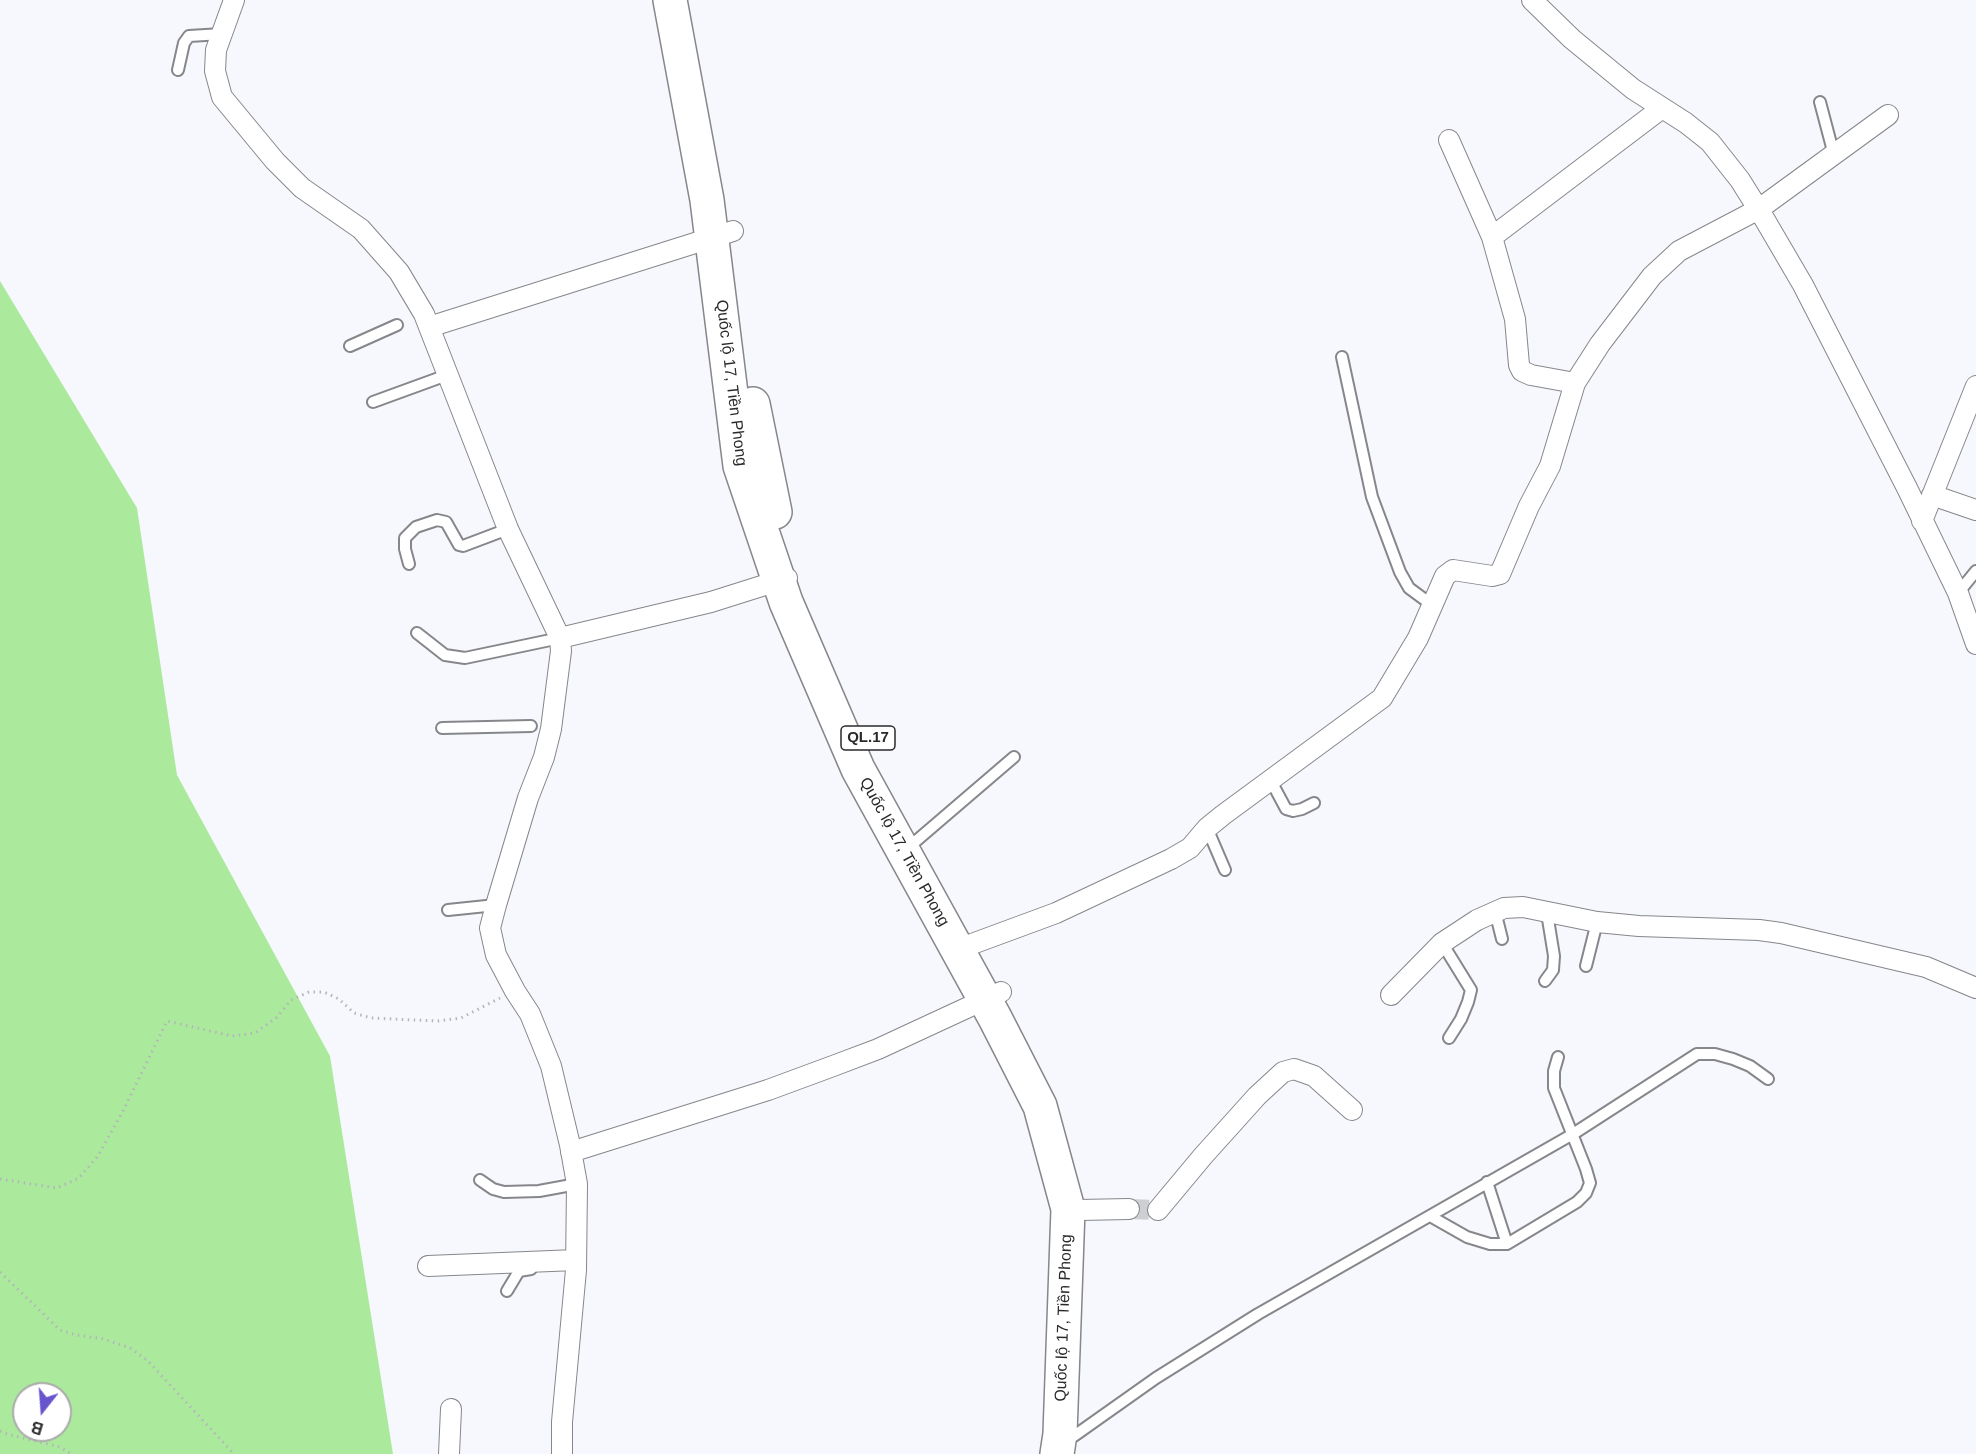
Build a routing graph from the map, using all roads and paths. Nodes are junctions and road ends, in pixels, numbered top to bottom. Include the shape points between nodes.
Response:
1 (234, 0) edge
2 (670, 0) edge
3 (689, 0) edge
4 (1532, 0) edge
5 (222, 34) junction
6 (178, 70) dead end
7 (1820, 102) dead end
8 (1662, 108) junction
9 (1888, 115) dead end
10 (1449, 140) dead end
11 (1834, 155) junction
12 (1759, 209) junction
13 (722, 234) junction
14 (1492, 237) junction
15 (423, 319) junction
16 (398, 325) dead end
17 (350, 346) dead end
18 (1342, 357) dead end
19 (447, 375) junction
20 (1575, 383) junction
21 (1976, 386) edge
22 (373, 402) dead end
23 (1932, 495) junction
24 (1976, 510) edge
25 (1922, 521) junction
26 (508, 529) junction
27 (409, 564) dead end
28 (1976, 571) edge
29 (786, 578) junction
30 (1958, 593) junction
31 (1432, 605) junction
32 (417, 633) dead end
33 (560, 638) junction
34 (1976, 644) edge
35 (542, 727) junction
36 (442, 728) dead end
37 (1014, 757) dead end
38 (1271, 781) junction
39 (1314, 803) dead end
40 (1207, 828) junction
41 (916, 841) junction
42 (1225, 870) dead end
43 (496, 905) junction
44 (448, 910) dead end
45 (1495, 911) junction
46 (1547, 913) junction
47 (1597, 922) junction
48 (1502, 939) dead end
49 (972, 944) junction
50 (1443, 944) junction
51 (1586, 966) dead end
52 (1545, 981) dead end
53 (1976, 988) edge
54 (515, 991) junction
55 (993, 995) junction
56 (1391, 995) dead end
57 (1449, 1038) dead end
58 (1558, 1057) dead end
59 (1768, 1079) dead end
60 (1352, 1110) dead end
61 (1573, 1134) junction
62 (571, 1152) junction
63 (0, 1179) edge
64 (480, 1180) dead end
65 (1487, 1182) junction
66 (577, 1184) junction
67 (1129, 1209) tunnel mouth
68 (1079, 1210) junction
69 (1158, 1210) dead end
70 (1430, 1216) junction
71 (1507, 1244) junction
72 (576, 1265) junction
73 (428, 1266) dead end
74 (0, 1272) edge
75 (507, 1291) dead end
76 (451, 1409) dead end
77 (0, 1431) edge
78 (1067, 1448) edge
79 (71, 1454) edge
80 (234, 1454) edge
81 (449, 1454) edge
82 (562, 1454) edge

1 - 5 street
2 - 13 highway, Quốc lộ 17, Tiền Phong via 707,200
3 - 13 highway, Quốc lộ 17, Tiền Phong / QL.17
4 - 8 street via 1572,39
5 - 6 lane via 189,36
5 - 15 street via 215,71 222,97 302,188 361,229 399,272
7 - 11 lane
8 - 12 street via 1710,142
8 - 14 street
9 - 11 street
10 - 14 street
11 - 12 street
12 - 20 street via 1679,251 1652,276
12 - 25 street via 1803,285
13 - 15 street via 532,293
13 - 29 highway, Quốc lộ 17, Tiền Phong / QL.17
14 - 20 street via 1515,319 1522,371
15 - 19 street
16 - 17 lane
18 - 31 lane via 1372,497 1400,572 1409,588
19 - 22 lane
19 - 26 street
20 - 31 street via 1550,466 1500,574 1453,570 1445,576
21 - 23 street
23 - 24 street
23 - 25 street
25 - 30 street
26 - 27 lane via 463,546 446,522 437,520 416,527 405,538
26 - 33 street
28 - 30 lane
29 - 33 street via 711,602
29 - 41 highway, Quốc lộ 17, Tiền Phong / QL.17
29 - 55 highway, Quốc lộ 17, Tiền Phong via 786,602 858,769
30 - 34 street
31 - 38 street via 1418,638 1382,698
32 - 33 lane via 445,655 465,658
33 - 35 street via 561,651
35 - 36 lane
35 - 43 street via 544,757
37 - 41 lane
38 - 39 lane via 1286,809 1293,811
38 - 40 street
40 - 42 lane
40 - 49 street via 1190,848 1171,859 1056,913
41 - 49 highway, Quốc lộ 17, Tiền Phong / QL.17
43 - 44 lane
43 - 54 street via 490,928 496,955
45 - 46 street via 1523,908
45 - 48 lane
45 - 50 street
46 - 47 street
46 - 52 lane via 1554,956
47 - 51 lane
47 - 53 street via 1781,933 1926,967
49 - 55 highway, Quốc lộ 17, Tiền Phong / QL.17
50 - 56 street
50 - 57 lane via 1471,990 1465,1011
54 - 62 street via 530,1014 550,1066
54 - 63 path via 461,1018 436,1021 371,1018 354,1013 324,992 309,992 291,1000 276,1018 255,1033 232,1036 167,1021 98,1156 79,1178 57,1188
55 - 62 street via 833,1066
55 - 68 highway, Quốc lộ 17, Tiền Phong / QL.17 via 1037,1064 1058,1116 1075,1175
55 - 78 highway, Quốc lộ 17, Tiền Phong via 1040,1106 1068,1209 1060,1434
58 - 61 lane via 1554,1088
59 - 61 lane via 1733,1059 1697,1054
60 - 69 street via 1314,1076 1294,1069 1283,1072 1203,1155
61 - 65 lane
61 - 71 lane via 1590,1182 1586,1193
62 - 66 street
64 - 66 lane via 504,1192
65 - 70 lane
65 - 71 lane
66 - 72 street
67 - 68 street
68 - 78 highway, Quốc lộ 17, Tiền Phong / QL.17 via 1082,1247
70 - 71 lane via 1467,1237
70 - 78 lane via 1257,1314 1156,1377
72 - 73 street
72 - 75 lane via 519,1271
72 - 82 street
74 - 80 path via 60,1330 122,1345 147,1360
76 - 81 street
77 - 79 path

